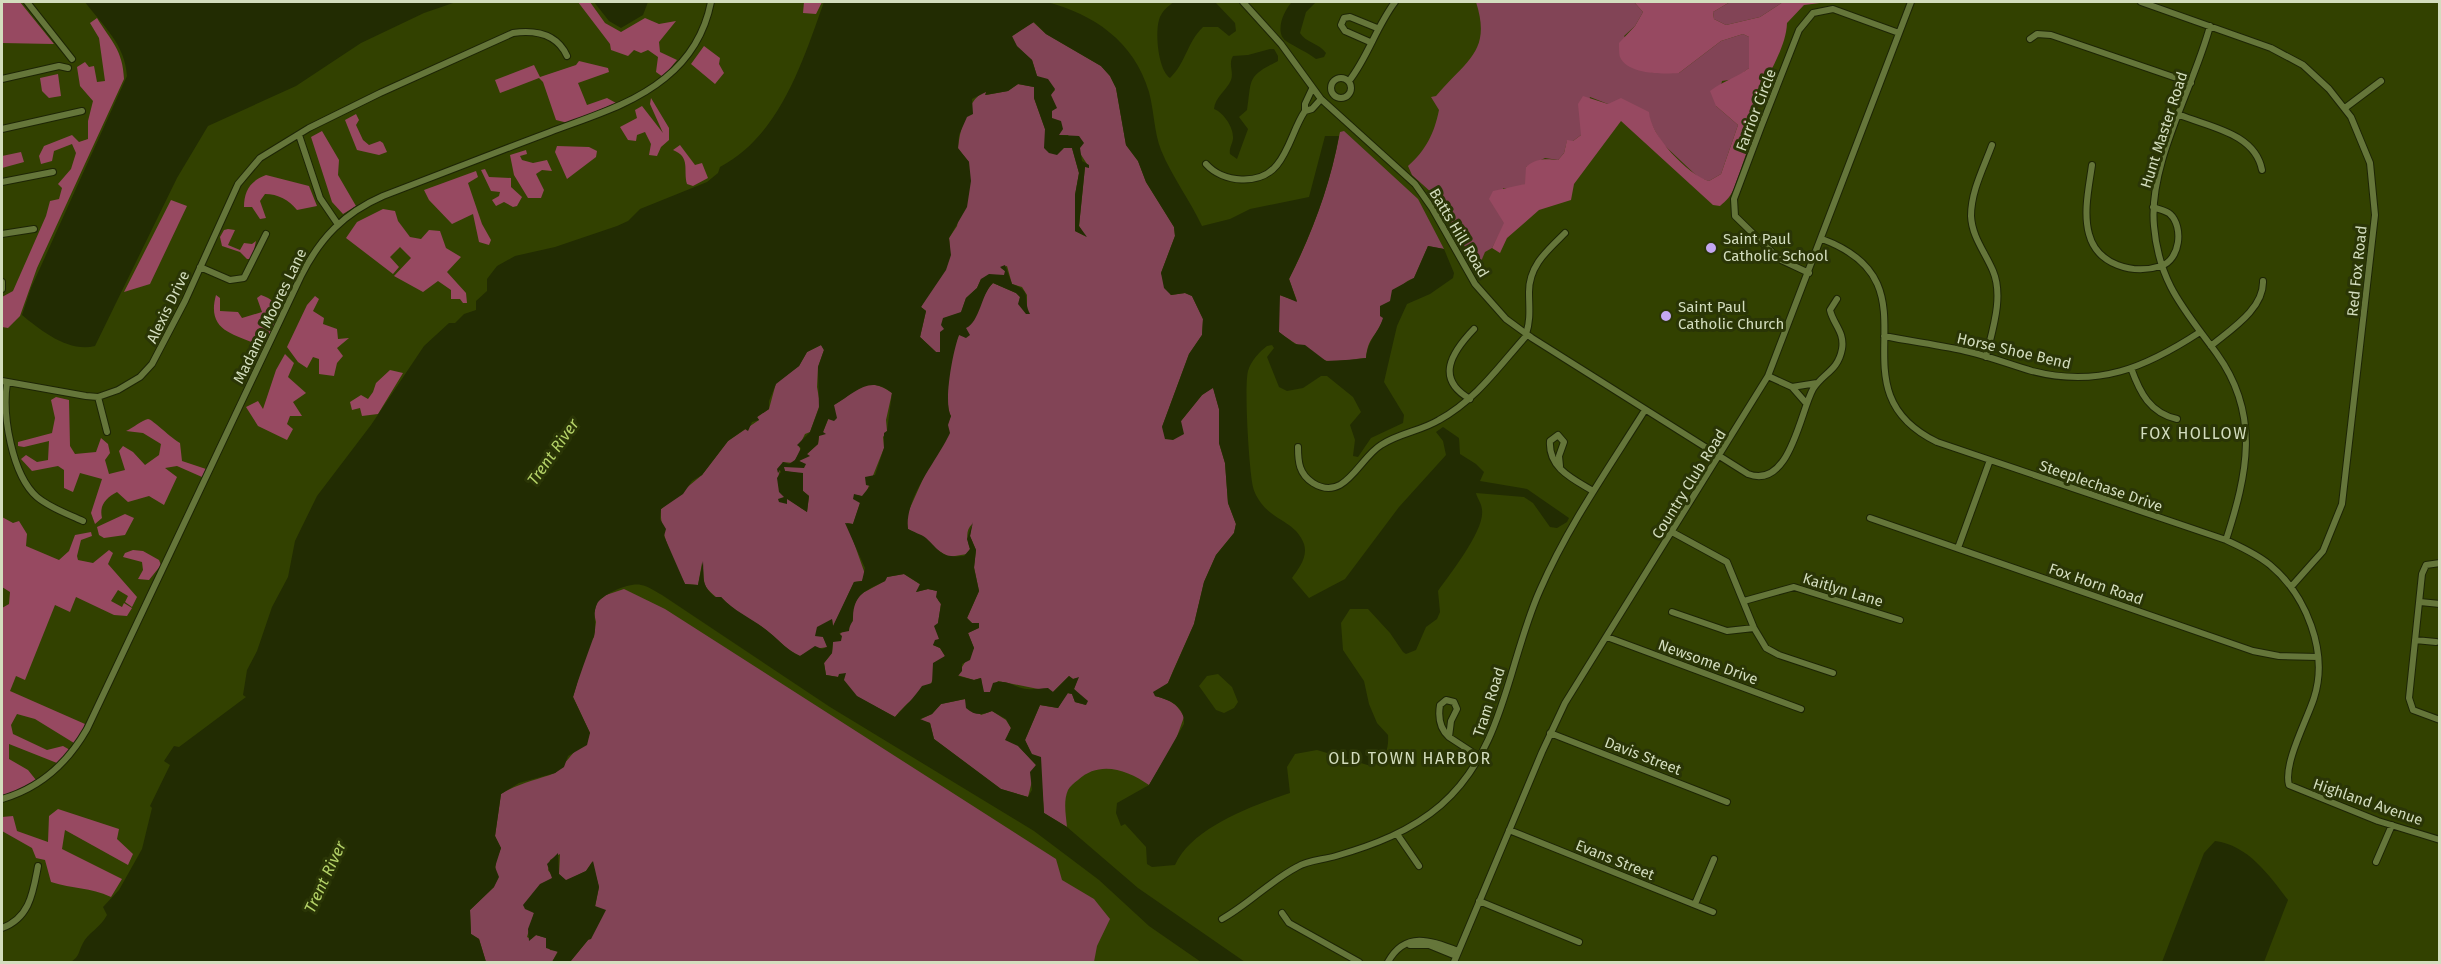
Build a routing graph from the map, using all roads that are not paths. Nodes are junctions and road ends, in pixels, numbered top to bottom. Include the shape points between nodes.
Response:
1 (27, 2) edge
2 (711, 2) edge
3 (1243, 2) edge
4 (1395, 2) edge
5 (1911, 2) edge
6 (2141, 2) edge
7 (2210, 26) junction
8 (1377, 28) junction
9 (1899, 33) junction
10 (2030, 39) dead end
11 (1370, 42) junction
12 (567, 56) dead end
13 (72, 59) dead end
14 (68, 68) dead end
15 (2, 79) edge
16 (1349, 81) junction
17 (2381, 81) dead end
18 (2191, 83) junction
19 (1312, 90) junction
20 (1335, 96) junction
21 (1321, 99) junction
22 (1327, 104) junction
23 (2344, 108) junction
24 (82, 111) dead end
25 (1305, 111) junction
26 (2180, 115) junction
27 (2, 129) edge
28 (299, 135) junction
29 (1992, 145) dead end
30 (1206, 164) dead end
31 (2092, 165) dead end
32 (2262, 170) dead end
33 (53, 172) dead end
34 (2, 183) edge
35 (2153, 207) junction
36 (337, 223) junction
37 (34, 229) dead end
38 (1565, 233) dead end
39 (2, 234) edge
40 (266, 234) dead end
41 (1822, 239) junction
42 (2161, 266) junction
43 (200, 267) junction
44 (1809, 273) junction
45 (2263, 281) dead end
46 (1837, 299) dead end
47 (1474, 329) dead end
48 (2200, 332) junction
49 (1526, 335) junction
50 (1884, 336) junction
51 (2211, 346) junction
52 (1986, 357) junction
53 (2131, 369) junction
54 (1768, 376) junction
55 (4, 382) edge
56 (1817, 383) junction
57 (1792, 387) junction
58 (98, 397) junction
59 (1470, 399) junction
60 (1806, 403) junction
61 (1645, 410) junction
62 (2177, 419) dead end
63 (107, 432) dead end
64 (1298, 447) dead end
65 (1719, 457) junction
66 (1990, 460) junction
67 (1560, 466) junction
68 (1593, 491) junction
69 (1870, 518) dead end
70 (83, 521) dead end
71 (1672, 532) junction
72 (2226, 540) junction
73 (1958, 548) junction
74 (2439, 563) edge
75 (2291, 587) junction
76 (1744, 601) junction
77 (2420, 602) junction
78 (2439, 604) edge
79 (1672, 612) dead end
80 (1900, 620) dead end
81 (1754, 628) junction
82 (1607, 637) junction
83 (2415, 640) junction
84 (2436, 642) dead end
85 (2318, 657) junction
86 (1833, 673) dead end
87 (1801, 709) dead end
88 (2439, 720) edge
89 (1550, 733) junction
90 (1449, 737) junction
91 (1481, 758) junction
92 (2289, 785) joint
93 (2, 799) edge
94 (1727, 802) dead end
95 (2392, 825) junction
96 (1509, 830) junction
97 (1397, 834) junction
98 (2439, 840) edge
99 (1714, 860) dead end
100 (2376, 862) dead end
101 (38, 866) dead end
102 (1419, 866) dead end
103 (1479, 901) junction
104 (1695, 904) junction
105 (1713, 912) dead end
106 (1282, 913) dead end
107 (1222, 919) dead end
108 (2, 928) edge
109 (1579, 942) dead end
110 (1456, 957) edge
111 (1359, 963) edge
112 (1388, 963) edge

1 - 13 street
2 - 36 street, Madame Moores Lane via 702,33 687,57 645,92 383,196
3 - 19 street, Batts Hill Road via 1281,44
4 - 8 street
5 - 9 street, Country Club Road
6 - 7 street, Red Fox Road
7 - 18 street, Hunt Master Road
7 - 23 street, Red Fox Road via 2294,59 2322,81
8 - 11 street
8 - 11 street via 1344,18 1341,25 1345,31
9 - 41 street, Country Club Road
9 - 44 street, Farrior Circle via 1833,9 1813,13 1799,30 1757,137 1734,199 1734,216 1779,259
10 - 18 street via 2037,34 2051,35
11 - 16 street
12 - 28 street, Alexis Drive via 547,36 528,31 513,33 380,93
14 - 15 street via 59,66
16 - 20 street via 1351,91 1347,96
16 - 20 street via 1334,81
17 - 23 street
18 - 26 street, Hunt Master Road
19 - 21 street, Batts Hill Road
19 - 25 street
20 - 22 street
21 - 22 street, Batts Hill Road
21 - 25 street
22 - 49 street, Batts Hill Road via 1415,184 1475,284
23 - 75 street, Red Fox Road via 2365,144 2372,174 2375,205 2371,255 2342,504 2323,551
24 - 27 street
25 - 30 street via 1281,159 1270,171 1239,180 1218,174
26 - 32 street via 2243,141 2257,156
26 - 35 street, Hunt Master Road via 2159,173
28 - 36 street via 320,198
28 - 43 street, Alexis Drive via 267,153 248,170
29 - 52 street via 1971,210 1975,236 1996,284
31 - 42 street via 2087,220 2098,253 2120,266
33 - 34 street
35 - 42 street, Hunt Master Road
35 - 42 street via 2170,213 2179,235 2175,252
36 - 93 street, Madame Moores Lane via 305,268 80,741 45,779
37 - 39 street
38 - 49 street via 1544,253 1531,276
40 - 43 street via 244,278 230,280
41 - 44 street, Country Club Road
41 - 50 street, Steeplechase Drive via 1856,255 1873,274 1884,301
42 - 48 street, Hunt Master Road via 2173,295
43 - 58 street, Alexis Drive via 152,364 140,377
44 - 54 street, Country Club Road
45 - 51 street via 2256,305
46 - 56 street, Batts Hill Road via 1830,310 1839,327 1842,350 1832,371
47 - 59 street via 1460,344 1448,374 1452,386
48 - 51 street, Hunt Master Road
48 - 53 street, Horse Shoe Bend
49 - 59 street
49 - 61 street, Batts Hill Road
50 - 52 street, Horse Shoe Bend
50 - 66 street, Steeplechase Drive via 1884,376 1893,402 1904,418 1928,438
51 - 72 street, Hunt Master Road via 2234,384 2246,430 2246,471
52 - 53 street, Horse Shoe Bend via 2031,371 2078,378
53 - 62 street via 2150,406 2159,414
54 - 57 street
54 - 65 street, Country Club Road
55 - 58 street
55 - 70 street via 16,460 25,484 38,498
56 - 57 street
56 - 60 street, Batts Hill Road
57 - 60 street
58 - 63 street
59 - 64 street via 1430,425 1379,446 1339,486 1321,486 1308,479 1298,462
60 - 65 street, Batts Hill Road via 1788,453 1772,473 1754,476
61 - 65 street, Batts Hill Road
61 - 68 street, Tram Road
65 - 71 street, Country Club Road
66 - 72 street, Steeplechase Drive
66 - 73 street
67 - 67 street via 1564,442 1558,435 1549,444 1554,463
67 - 68 street via 1565,474
68 - 91 street, Tram Road via 1540,589 1496,726
69 - 73 street, Fox Horn Road
71 - 76 street via 1727,562
71 - 82 street, Country Club Road
72 - 75 street, Steeplechase Drive via 2255,554
73 - 85 street, Fox Horn Road via 2253,651
74 - 77 street via 2424,569
75 - 85 street, Steeplechase Drive via 2309,621
76 - 80 street, Kaitlyn Lane via 1794,587
76 - 81 street
77 - 78 street
77 - 83 street
79 - 81 street via 1732,632
81 - 86 street via 1771,652
82 - 87 street, Newsome Drive
82 - 89 street, Country Club Road
83 - 84 street
83 - 88 street via 2409,704 2417,712
85 - 92 street, Steeplechase Drive via 2315,696 2290,766
89 - 94 street, Davis Street
89 - 96 street, Country Club Road
90 - 90 street via 1442,731 1439,713 1446,700 1454,702 1457,709
90 - 91 street
91 - 97 street, Tram Road via 1443,804
92 - 95 street, Highland Avenue
95 - 98 street, Highland Avenue
95 - 100 street
96 - 103 street, Country Club Road
96 - 104 street, Evans Street
97 - 102 street
97 - 107 street, Tram Road via 1299,866
99 - 104 street
101 - 108 street via 26,910
103 - 109 street
103 - 110 street, Country Club Road
104 - 105 street, Evans Street
106 - 111 street via 1289,923
110 - 112 street via 1430,940 1419,939 1409,941

